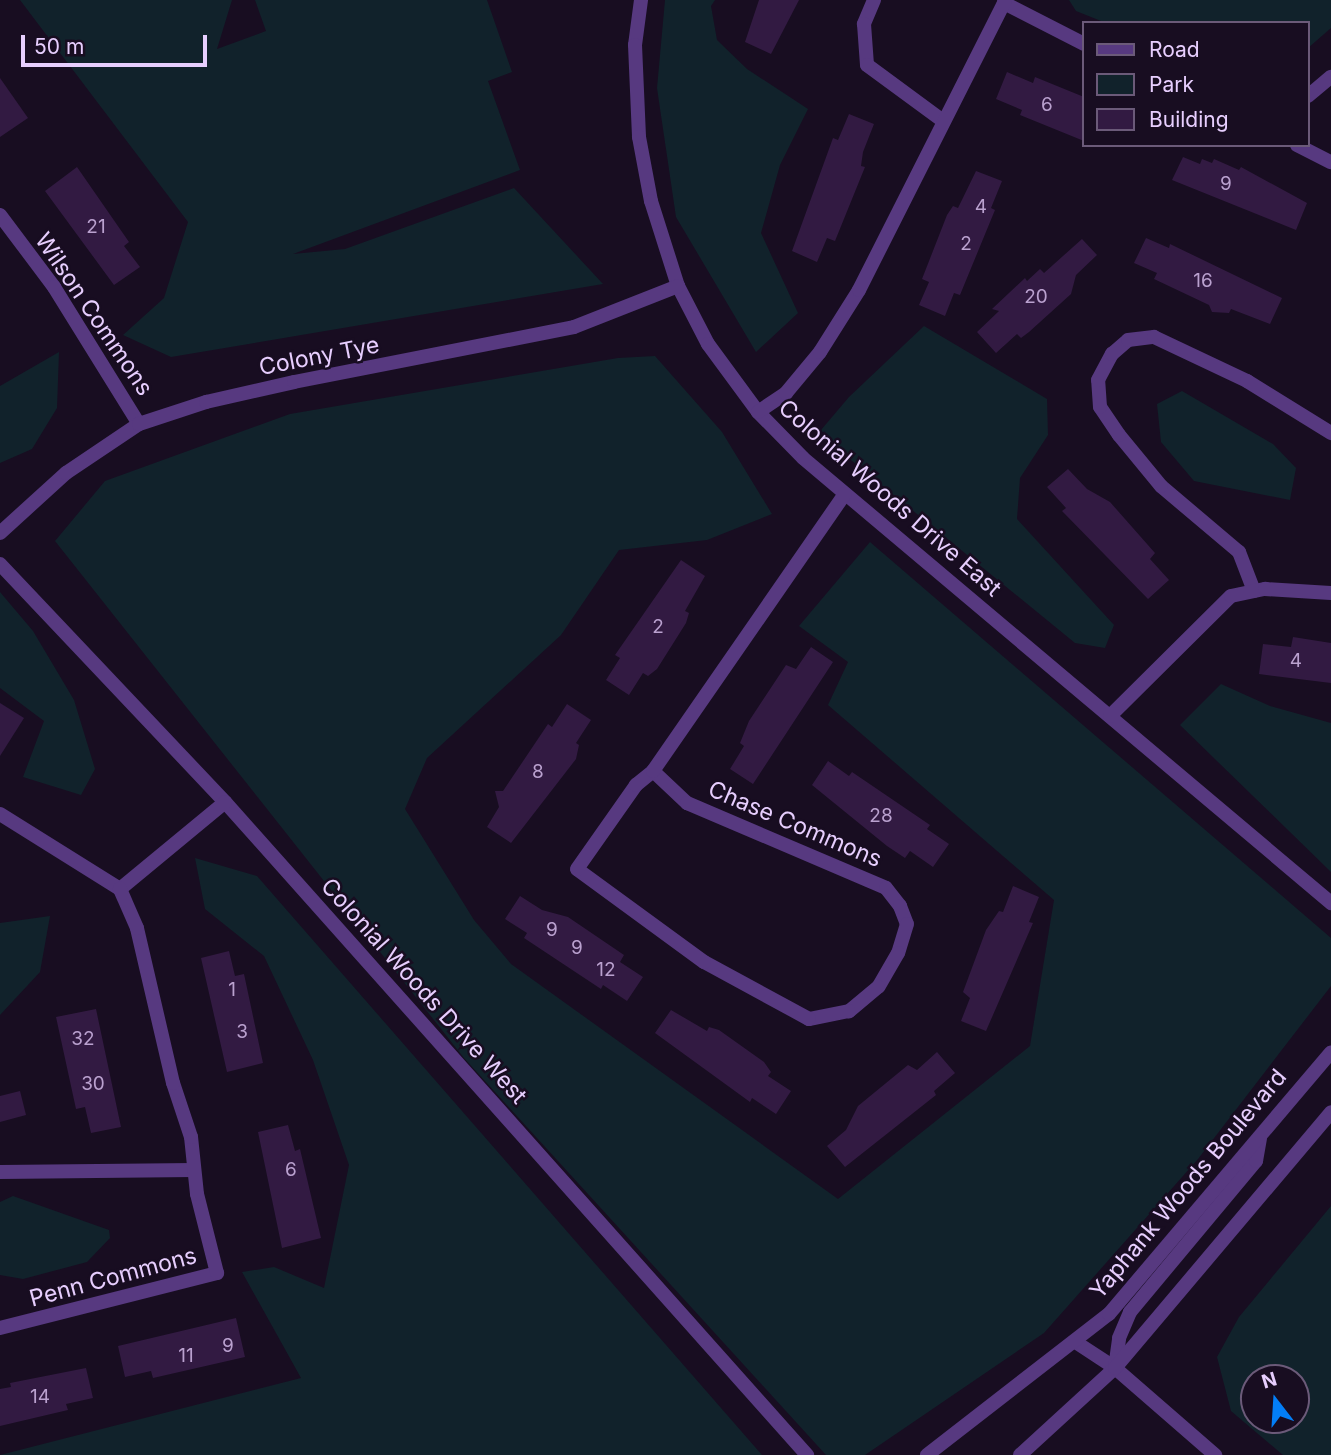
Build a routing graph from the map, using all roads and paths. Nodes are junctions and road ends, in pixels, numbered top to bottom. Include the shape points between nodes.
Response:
1 (641, 0) edge
2 (874, 0) edge
3 (1005, 2) edge
4 (1082, 43) edge
5 (1331, 77) edge
6 (1310, 94) edge
7 (942, 120) junction
8 (1301, 147) edge
9 (1331, 162) edge
10 (0, 215) edge
11 (5, 233) edge
12 (678, 286) junction
13 (758, 412) junction
14 (139, 424) junction
15 (1331, 433) edge
16 (845, 494) junction
17 (0, 533) edge
18 (0, 564) edge
19 (1254, 591) junction
20 (1331, 593) edge
21 (1110, 716) junction
22 (653, 771) junction
23 (225, 802) junction
24 (0, 814) edge
25 (120, 889) junction
26 (1331, 902) edge
27 (1331, 1052) edge
28 (1331, 1112) edge
29 (1260, 1138) junction
30 (194, 1170) junction
31 (0, 1172) edge
32 (0, 1328) edge
33 (1077, 1343) junction
34 (1115, 1368) junction
35 (807, 1455) edge
36 (927, 1455) edge
37 (1020, 1455) edge
38 (1215, 1455) edge

1 - 12 street, Colonial Woods Drive East via 635,45 639,137 651,201
2 - 7 street via 864,24 867,65
3 - 4 street
3 - 7 street
5 - 6 street
7 - 13 street via 859,290 820,352 786,393
8 - 9 street
10 - 11 street, Wilson Commons
11 - 14 street, Wilson Commons via 54,287
12 - 13 street, Colonial Woods Drive East via 708,344
12 - 14 street, Colony Tye via 574,327 294,382
13 - 16 street, Colonial Woods Drive East
14 - 17 street, Colony Tye via 65,473
15 - 19 street via 1247,381 1154,337 1128,340 1112,354 1098,380 1100,407 1119,435 1161,486 1239,552
16 - 21 street, Colonial Woods Drive East
16 - 22 street, Chase Commons
18 - 23 street, Colonial Woods Drive West
19 - 20 street
19 - 21 street via 1231,596
21 - 26 street, Colonial Woods Drive East
22 - 22 street, Chase Commons via 636,785 578,869 704,962 809,1019 849,1010 878,988 898,953 907,924 886,888 687,803
23 - 25 street
23 - 35 street, Colonial Woods Drive West
24 - 25 street
25 - 30 street, Penn Commons via 137,928 173,1083 191,1137
27 - 29 street, Yaphank Woods Boulevard
28 - 34 street
29 - 33 street, Yaphank Woods Boulevard via 1109,1314
29 - 34 street via 1256,1161 1130,1312 1119,1338
30 - 31 street
30 - 32 street, Penn Commons via 216,1273
33 - 34 street
33 - 36 street, Yaphank Woods Boulevard
34 - 37 street
34 - 38 street

